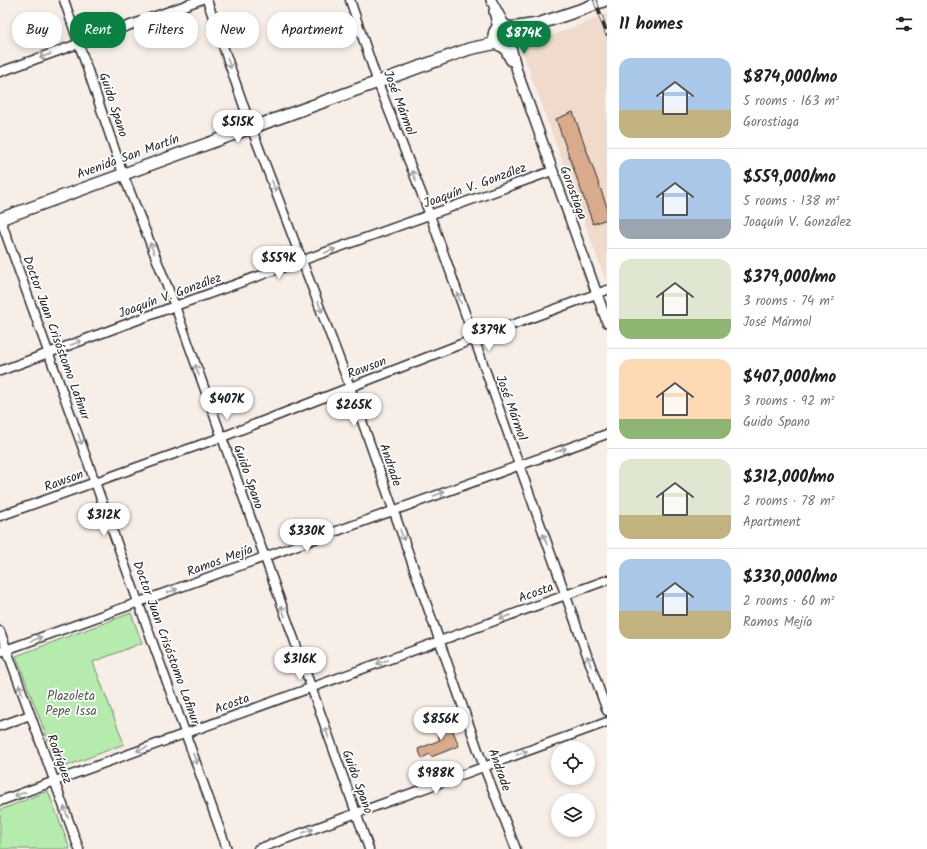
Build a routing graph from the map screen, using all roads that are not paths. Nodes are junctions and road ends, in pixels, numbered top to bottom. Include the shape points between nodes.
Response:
1 (64, 0) edge
2 (200, 0) edge
3 (207, 0) edge
4 (350, 0) edge
5 (606, 1) edge
6 (70, 16) edge
7 (126, 27) edge
8 (504, 36) junction
9 (70, 47) edge
10 (82, 48) edge
11 (0, 72) edge
12 (378, 83) junction
13 (251, 127) junction
14 (552, 171) junction
15 (123, 174) junction
16 (430, 215) junction
17 (0, 219) edge
18 (302, 261) junction
19 (607, 290) edge
20 (597, 294) junction
21 (174, 306) junction
22 (607, 322) edge
23 (474, 339) junction
24 (49, 354) junction
25 (0, 371) edge
26 (350, 387) junction
27 (607, 434) edge
28 (222, 437) junction
29 (518, 465) junction
30 (95, 482) junction
31 (393, 511) junction
32 (0, 516) edge
33 (264, 557) junction
34 (607, 580) edge
35 (565, 595) junction
36 (139, 603) junction
37 (0, 631) edge
38 (441, 641) junction
39 (3, 651) edge
40 (310, 688) junction
41 (607, 711) edge
42 (30, 715) junction
43 (607, 722) edge
44 (0, 726) edge
45 (186, 734) junction
46 (484, 767) junction
47 (54, 781) junction
48 (0, 801) edge
49 (356, 814) junction
50 (79, 849) edge
51 (227, 849) edge
52 (258, 849) edge
53 (369, 849) edge
54 (516, 849) edge

1 - 6 street, Guido Spano
2 - 7 street
3 -> 13 street, Andrade
4 - 12 street, José Mármol
5 - 8 main road, Avenida San Martín
8 - 12 main road, Avenida San Martín
8 - 14 street, Gorostiaga
9 -> 11 street
10 - 15 street, Guido Spano
12 - 13 main road, Avenida San Martín
16 -> 12 street, José Mármol
13 - 15 main road, Avenida San Martín
13 -> 18 street, Andrade
14 - 16 street, Joaquín V. González
14 - 20 street, Gorostiaga
15 - 17 main road, Avenida San Martín
21 -> 15 street, Guido Spano
18 -> 16 street, Joaquín V. González
23 -> 16 street, José Mármol
17 - 24 street, Doctor Juan Crisóstomo Lafinur
18 - 21 street, Joaquín V. González
18 -> 26 street, Andrade
19 - 20 street, Rawson
20 - 22 street, Gorostiaga
20 - 23 street, Rawson
24 -> 21 street, Joaquín V. González
28 -> 21 street, Guido Spano
23 - 26 street, Rawson
23 - 29 street, José Mármol
24 - 25 street, Joaquín V. González
24 -> 30 street, Doctor Juan Crisóstomo Lafinur
26 - 28 street, Rawson
26 - 31 street, Andrade
29 -> 27 street, Ramos Mejía
28 - 30 street, Rawson
28 - 33 street, Guido Spano
31 -> 29 street, Ramos Mejía
35 -> 29 street, José Mármol
30 - 32 street, Rawson
30 - 36 street, Doctor Juan Crisóstomo Lafinur
31 - 33 street, Ramos Mejía
31 -> 38 street, Andrade
36 -> 33 street, Ramos Mejía
40 -> 33 street, Guido Spano
34 - 35 street, Acosta
35 -> 38 street, Acosta
41 -> 35 street, José Mármol
39 -> 36 street, Ramos Mejía
36 - 45 street, Doctor Juan Crisóstomo Lafinur
37 - 39 street, Rodríguez
38 -> 40 street, Acosta
38 - 46 street, Andrade
42 -> 39 street, Rodríguez
40 - 45 street, Acosta
49 -> 40 street, Guido Spano
42 - 44 street
42 - 47 street, Rodríguez
46 -> 43 street
45 -> 47 street, Acosta
45 -> 51 street, Doctor Juan Crisóstomo Lafinur
46 - 49 street
46 - 54 street, Andrade
47 -> 48 street, Acosta
50 -> 47 street, Rodríguez
52 -> 49 street
49 - 53 street, Guido Spano

